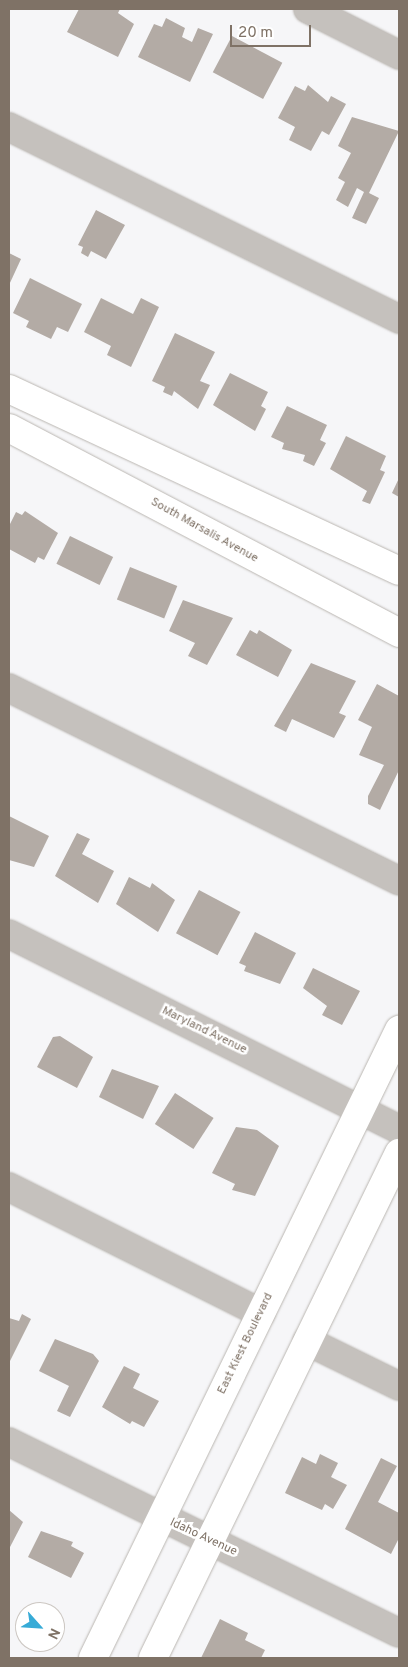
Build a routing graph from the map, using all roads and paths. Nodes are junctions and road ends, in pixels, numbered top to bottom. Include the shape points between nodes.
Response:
1 (308, 9) edge
2 (399, 55) edge
3 (9, 127) edge
4 (399, 319) edge
5 (11, 396) edge
6 (9, 428) edge
7 (399, 572) edge
8 (399, 632) edge
9 (9, 688) edge
10 (399, 881) edge
11 (9, 934) edge
12 (399, 1030) edge
13 (361, 1109) junction
14 (399, 1129) edge
15 (399, 1153) edge
16 (9, 1187) edge
17 (261, 1313) junction
18 (307, 1342) junction
19 (399, 1386) edge
20 (9, 1442) edge
21 (161, 1519) junction
22 (210, 1541) junction
23 (399, 1633) edge
24 (93, 1658) edge
25 (153, 1658) edge

1 - 2 street
3 - 4 street
5 - 7 main road
6 - 8 main road, South Marsalis Avenue
9 - 10 street
11 - 13 street, Maryland Avenue
12 - 13 main road, East Kiest Boulevard
13 - 14 street, Maryland Avenue
13 - 17 main road, East Kiest Boulevard
15 - 18 main road
16 - 17 street
17 - 21 main road, East Kiest Boulevard
18 - 19 street
18 - 22 main road
20 - 21 street, Idaho Avenue
21 - 22 street, Idaho Avenue
21 - 24 main road, East Kiest Boulevard
22 - 23 street, Idaho Avenue
22 - 25 main road

